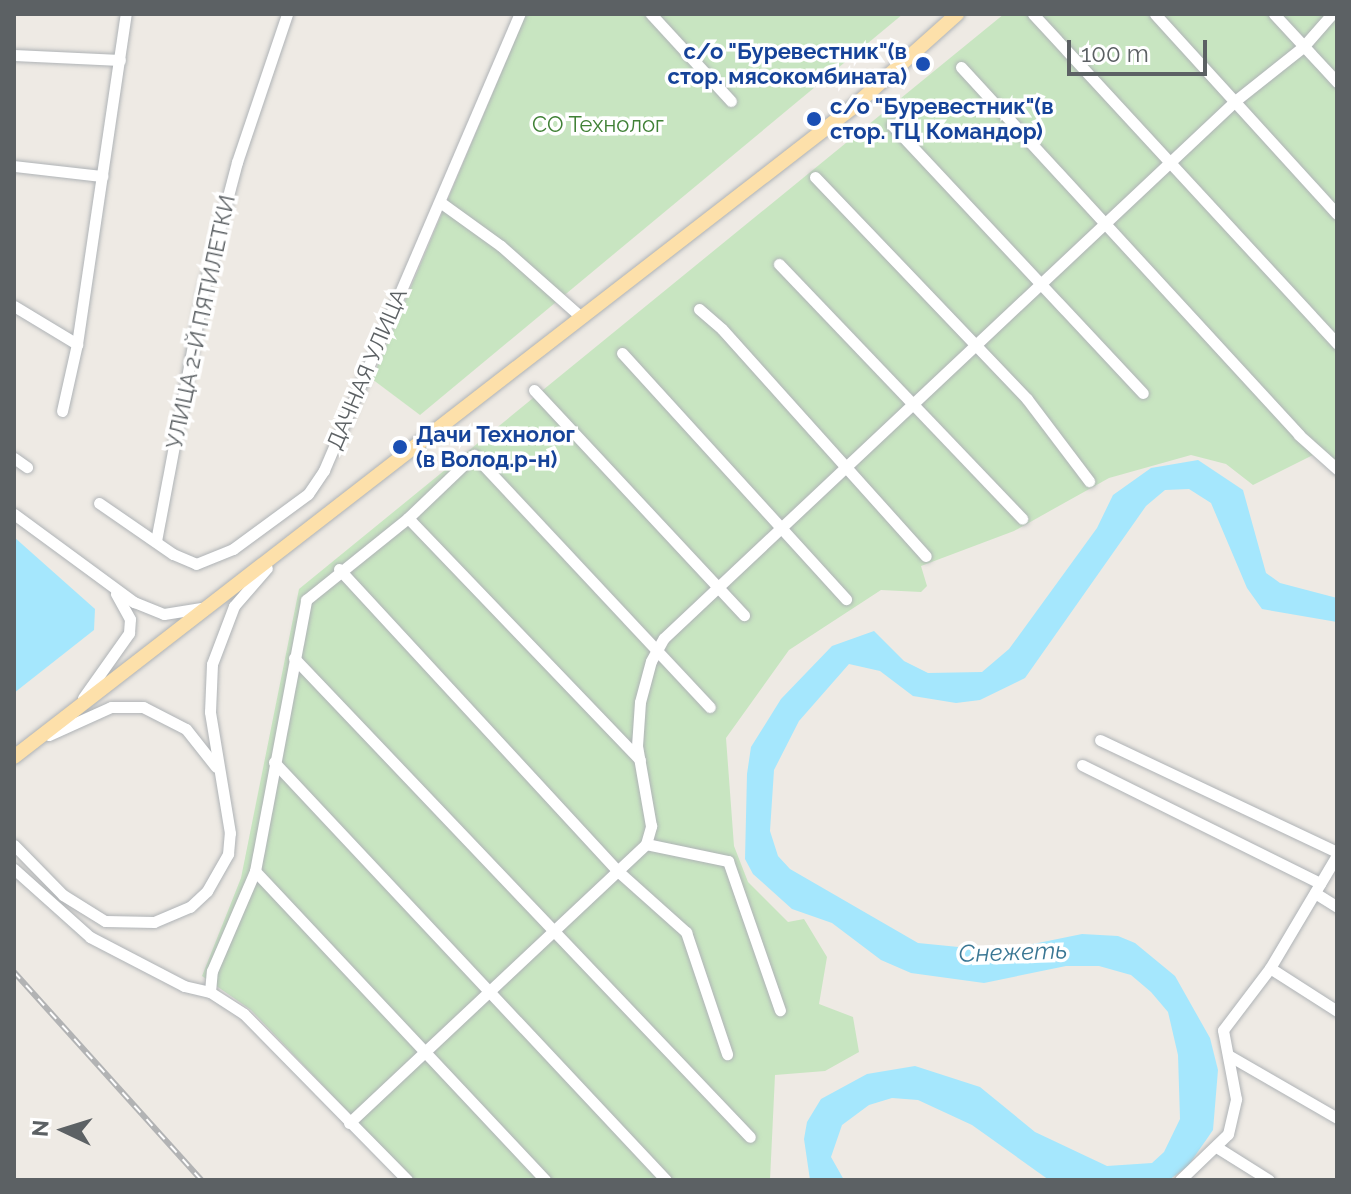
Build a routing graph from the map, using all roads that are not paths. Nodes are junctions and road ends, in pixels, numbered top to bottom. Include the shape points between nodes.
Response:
1 (126, 14) edge
2 (287, 14) edge
3 (519, 14) edge
4 (651, 14) edge
5 (957, 14) edge
6 (1033, 14) edge
7 (1155, 14) edge
8 (1274, 14) edge
9 (1332, 14) edge
10 (1303, 47) junction
11 (14, 55) edge
12 (120, 60) junction
13 (961, 67) dead end
14 (1337, 82) edge
15 (731, 101) dead end
16 (1235, 101) junction
17 (892, 125) dead end
18 (1171, 161) junction
19 (14, 166) edge
20 (102, 176) junction
21 (815, 177) dead end
22 (440, 202) junction
23 (1337, 214) edge
24 (1105, 222) junction
25 (779, 264) dead end
26 (1040, 283) junction
27 (14, 306) edge
28 (699, 309) dead end
29 (582, 318) junction
30 (975, 343) junction
31 (77, 344) junction
32 (1337, 344) edge
33 (622, 353) dead end
34 (534, 390) dead end
35 (1143, 393) dead end
36 (910, 404) junction
37 (62, 411) dead end
38 (14, 458) edge
39 (845, 465) junction
40 (27, 467) dead end
41 (1337, 469) edge
42 (1089, 481) dead end
43 (99, 503) dead end
44 (14, 514) edge
45 (408, 518) junction
46 (1022, 518) dead end
47 (780, 527) junction
48 (156, 541) junction
49 (282, 553) junction
50 (926, 556) dead end
51 (339, 569) junction
52 (111, 587) junction
53 (716, 588) junction
54 (846, 599) dead end
55 (215, 605) junction
56 (744, 615) dead end
57 (656, 652) junction
58 (294, 658) junction
59 (710, 707) dead end
60 (71, 714) junction
61 (1100, 740) dead end
62 (31, 744) junction
63 (14, 757) edge
64 (640, 760) junction
65 (274, 762) junction
66 (1082, 765) dead end
67 (219, 771) junction
68 (646, 844) junction
69 (14, 845) edge
70 (1337, 853) edge
71 (14, 869) edge
72 (255, 871) junction
73 (620, 873) junction
74 (1318, 888) junction
75 (1337, 907) edge
76 (555, 933) junction
77 (1270, 968) junction
78 (210, 992) junction
79 (491, 992) junction
80 (780, 1010) dead end
81 (1337, 1011) edge
82 (424, 1054) junction
83 (727, 1054) dead end
84 (1228, 1055) junction
85 (1337, 1118) edge
86 (349, 1123) junction
87 (750, 1137) dead end
88 (1218, 1148) junction
89 (407, 1180) edge
90 (545, 1180) edge
91 (666, 1180) edge
92 (1180, 1180) edge
93 (1269, 1180) edge

1 - 12 street
2 - 48 street, УЛИЦА 2-Й ПЯТИЛЕТКИ via 237,162 204,287
3 - 22 street, ДАЧНАЯ УЛИЦА
4 - 15 street
5 - 29 main road via 852,108
6 - 18 street
7 - 16 street
8 - 10 street
9 - 10 street
10 - 14 street
10 - 16 street
11 - 12 street
12 - 20 street
13 - 24 street
16 - 18 street
16 - 23 street
17 - 26 street
18 - 24 street
18 - 32 street
19 - 20 street
20 - 31 street
21 - 30 street
22 - 29 street via 501,246
22 - 48 street, ДАЧНАЯ УЛИЦА via 324,470 308,494 233,549 196,564
24 - 26 street
24 - 41 street via 1299,435
25 - 36 street
26 - 30 street
26 - 35 street
27 - 31 street
28 - 39 street
29 - 49 main road
30 - 36 street
30 - 42 street via 1027,399
31 - 37 street
33 - 47 street
34 - 53 street
36 - 39 street
36 - 46 street
38 - 40 street
39 - 47 street
39 - 50 street
43 - 48 street, ДАЧНАЯ УЛИЦА
44 - 52 street
45 - 51 street
45 - 57 street via 474,455
45 - 64 street
47 - 53 street
47 - 54 street
49 - 55 main road
49 - 67 street via 234,606 212,664 210,712
51 - 58 street via 306,600
51 - 73 street
52 - 55 street via 164,614
52 - 60 street via 126,608 129,633
53 - 56 street
53 - 57 street
55 - 60 main road
57 - 59 street
57 - 64 street via 640,702
58 - 65 street
58 - 76 street
60 - 62 main road
61 - 70 street
62 - 63 main road
62 - 67 street via 111,707 143,707 186,729
64 - 68 street via 651,826
65 - 72 street
65 - 79 street
66 - 74 street
67 - 69 street via 229,810 228,854 207,891 173,916 136,925 92,915 53,887
68 - 73 street
68 - 80 street via 728,861
70 - 74 street
71 - 78 street via 90,937 184,986
72 - 78 street via 212,971
72 - 82 street
73 - 76 street
73 - 83 street via 686,932
74 - 75 street
74 - 77 street
76 - 79 street
76 - 87 street
77 - 81 street
77 - 84 street via 1223,1030
78 - 86 street via 244,1014
79 - 82 street
79 - 91 street
82 - 86 street
82 - 90 street
84 - 85 street
84 - 88 street via 1236,1099 1228,1134
86 - 89 street
88 - 92 street
88 - 93 street

